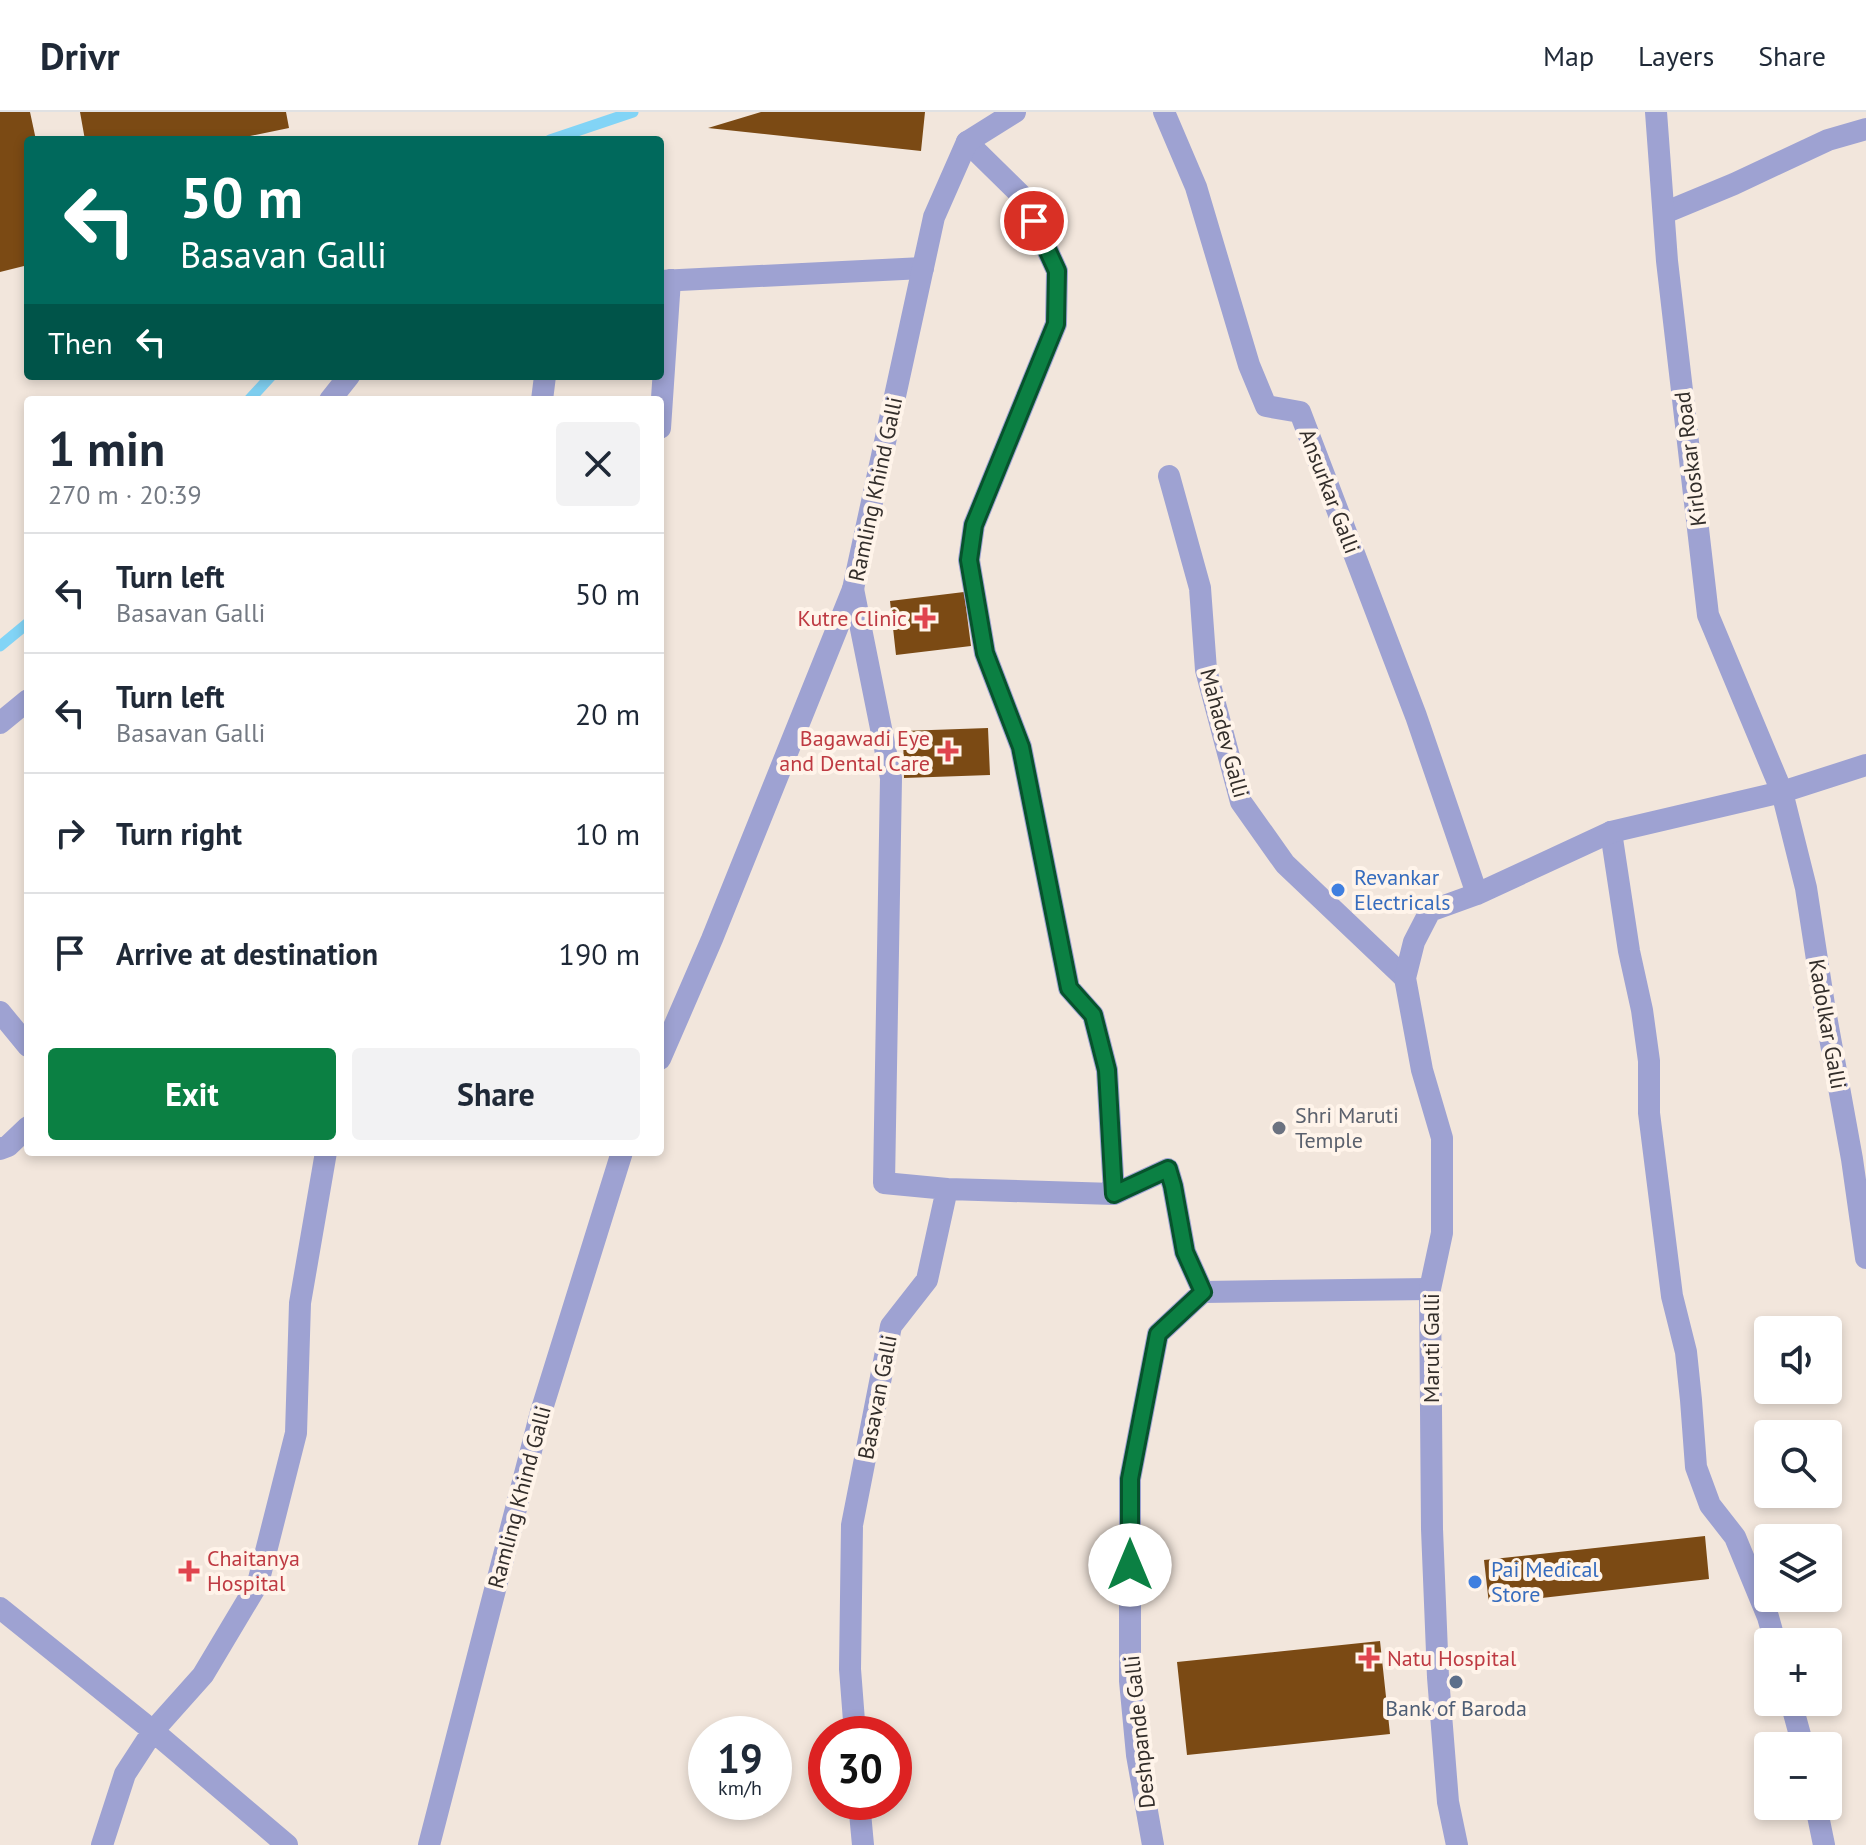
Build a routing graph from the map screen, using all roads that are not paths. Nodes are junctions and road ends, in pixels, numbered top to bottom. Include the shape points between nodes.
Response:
1 (1015, 112) edge
2 (1164, 112) edge
3 (1656, 112) edge
4 (1866, 129) edge
5 (967, 142) junction
6 (1664, 213) junction
7 (923, 268) junction
8 (665, 280) edge
9 (664, 310) edge
10 (346, 380) edge
11 (333, 396) edge
12 (1169, 476) dead end
13 (853, 589) junction
14 (24, 703) edge
15 (0, 723) edge
16 (1866, 765) edge
17 (1782, 792) junction
18 (1611, 832) junction
19 (1477, 894) junction
20 (1405, 978) junction
21 (0, 1012) edge
22 (24, 1041) edge
23 (664, 1050) edge
24 (24, 1131) edge
25 (0, 1149) edge
26 (325, 1156) edge
27 (621, 1156) edge
28 (947, 1189) junction
29 (1114, 1194) junction
30 (1866, 1258) edge
31 (1430, 1289) junction
32 (1203, 1292) junction
33 (4, 1619) edge
34 (1771, 1628) edge
35 (854, 1716) edge
36 (153, 1731) junction
37 (861, 1820) edge
38 (1819, 1820) edge
39 (102, 1845) edge
40 (287, 1845) edge
41 (429, 1845) edge
42 (863, 1845) edge
43 (1153, 1845) edge
44 (1457, 1845) edge
45 (1824, 1845) edge

1 - 5 street
2 - 19 street, Ansurkar Galli via 1196,187 1249,365 1266,406 1300,412 1416,716
3 - 6 street, Kirloskar Road
4 - 6 street via 1828,140
5 - 7 street, Ramling Khind Galli via 934,217
5 - 29 street via 1023,197 1057,271 1056,324 974,525 969,560 985,653 1021,747 1069,988 1093,1015 1107,1070
6 - 17 street, Kirloskar Road via 1708,615
7 - 8 street
7 - 13 street, Ramling Khind Galli
8 - 9 street
10 - 11 street
12 - 20 street, Mahadev Galli via 1200,588 1206,670 1241,802 1285,864
13 - 23 street, Ramling Khind Galli
13 - 28 street via 891,778 884,1183
14 - 15 street
16 - 17 street, Maruti Galli
17 - 18 street, Maruti Galli
17 - 30 street, Kadolkar Galli via 1806,888
18 - 19 street, Maruti Galli
18 - 34 street via 1649,1061 1649,1113 1672,1296 1686,1352 1696,1467 1710,1505 1735,1537
19 - 20 street, Maruti Galli via 1430,911 1414,942
20 - 31 street, Maruti Galli via 1422,1070 1442,1138 1442,1233
21 - 22 street
24 - 25 street
26 - 36 street via 300,1303 296,1433 258,1583 203,1675
27 - 41 street, Ramling Khind Galli via 541,1412
28 - 29 street
28 - 35 street, Basavan Galli via 927,1280 891,1326 852,1525
29 - 32 street via 1168,1169 1185,1252
31 - 32 street
31 - 44 street, Maruti Galli via 1438,1677 1448,1802
32 - 43 street, Deshpande Galli via 1158,1334 1130,1479 1130,1681
33 - 36 street
36 - 39 street via 125,1774
36 - 40 street
37 - 42 street
38 - 45 street

